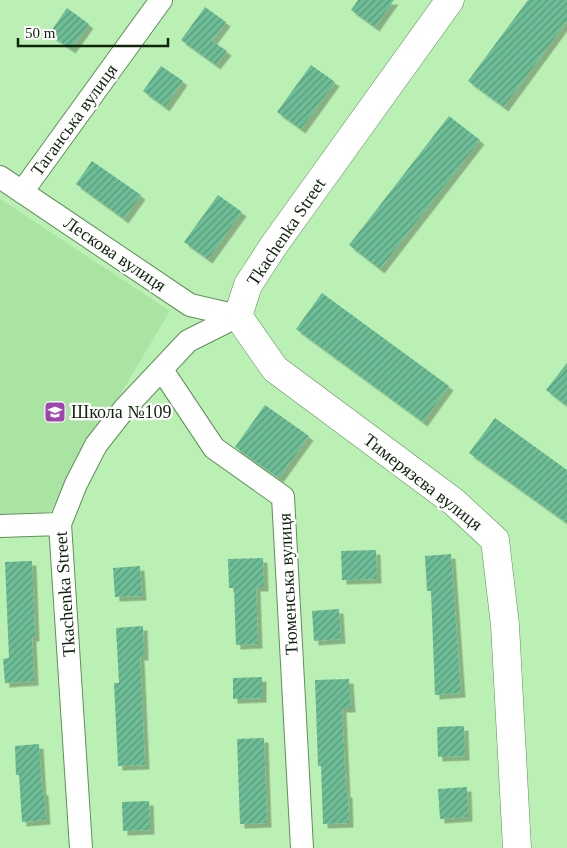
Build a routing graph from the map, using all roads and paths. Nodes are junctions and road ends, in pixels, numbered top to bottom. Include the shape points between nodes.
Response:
1 (161, 0) edge
2 (450, 0) edge
3 (0, 177) edge
4 (22, 192) junction
5 (238, 316) junction
6 (162, 370) junction
7 (60, 524) junction
8 (0, 526) edge
9 (81, 848) edge
10 (302, 848) edge
11 (517, 848) edge

1 - 4 street, Таганська вулиця
2 - 5 street, Tkachenka Street via 274,245 248,285
3 - 4 street, Лескова вулиця
4 - 5 street, Лескова вулиця via 190,305
5 - 6 street, Tkachenka Street via 188,341
5 - 11 street, Тимерязєва вулиця via 276,369 454,502 495,540 505,624
6 - 7 street, Tkachenka Street via 125,408 96,445
6 - 10 street, Тюменська вулиця via 214,448 283,497
7 - 8 street
7 - 9 street, Tkachenka Street

